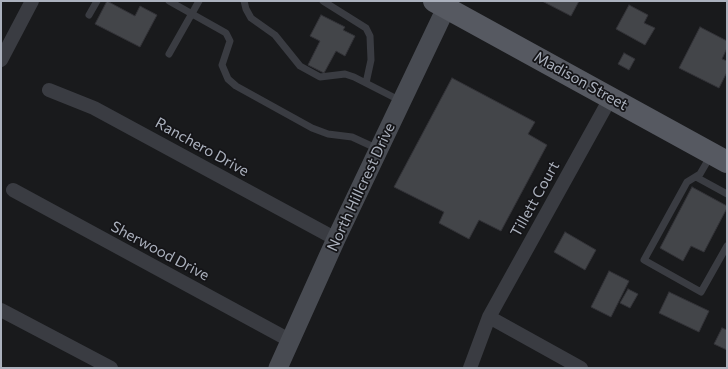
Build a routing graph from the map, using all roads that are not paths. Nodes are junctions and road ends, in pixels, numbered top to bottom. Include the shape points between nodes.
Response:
1 (32, 1) edge
2 (97, 1) edge
3 (169, 1) edge
4 (199, 1) edge
5 (244, 1) edge
6 (323, 1) edge
7 (443, 3) edge
8 (192, 14) junction
9 (89, 15) dead end
10 (169, 54) dead end
11 (1, 60) edge
12 (366, 83) junction
13 (49, 90) dead end
14 (611, 98) junction
15 (402, 101) junction
16 (378, 150) junction
17 (720, 158) edge
18 (696, 177) junction
19 (13, 190) dead end
20 (727, 194) edge
21 (336, 239) junction
22 (727, 246) edge
23 (1, 310) edge
24 (489, 317) junction
25 (292, 341) junction
26 (111, 368) edge
27 (278, 368) edge
28 (470, 368) edge
29 (581, 368) edge

1 - 11 street
2 - 9 lane
3 - 8 lane
4 - 8 lane
5 - 12 lane via 251,18 275,35 300,66 320,77 345,74
6 - 12 lane via 366,28 370,36 371,60
7 - 14 main road, Madison Street
7 - 15 street, North Hillcrest Drive
8 - 10 lane
8 - 16 lane via 226,33 230,41 222,65 228,79 236,86 312,128 328,134 352,137
12 - 15 lane
13 - 21 street, Ranchero Drive via 94,108
14 - 17 main road, Madison Street
14 - 24 street, Tillett Court
15 - 16 street, North Hillcrest Drive
16 - 21 street, North Hillcrest Drive
17 - 18 lane
18 - 20 lane
18 - 22 lane via 687,182 644,260 700,292
19 - 25 street, Sherwood Drive
21 - 25 street, North Hillcrest Drive
23 - 26 street
24 - 28 street, Tillett Court
24 - 29 street
25 - 27 street, North Hillcrest Drive

